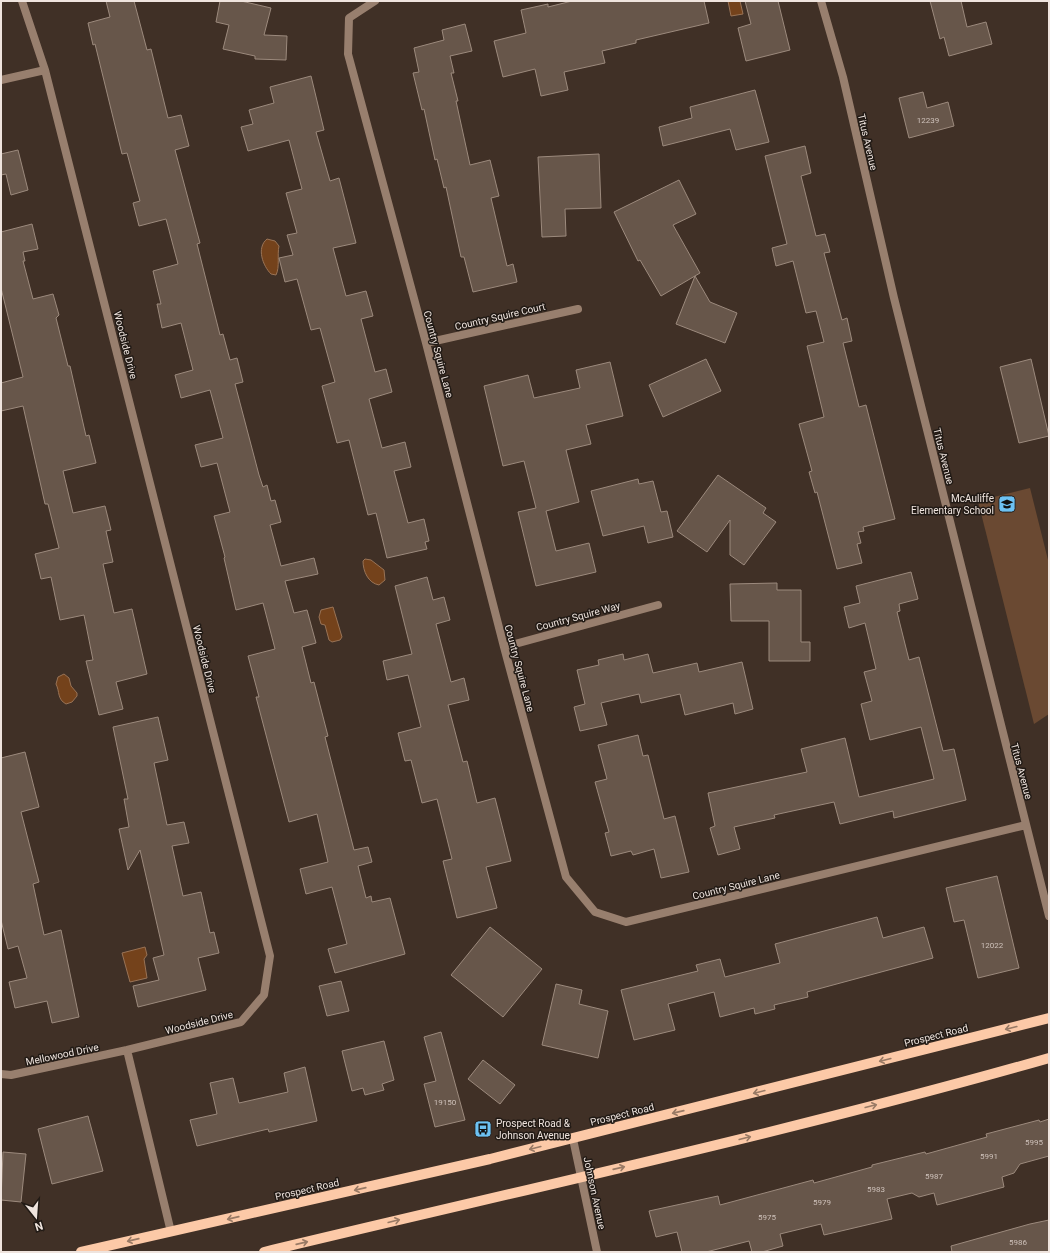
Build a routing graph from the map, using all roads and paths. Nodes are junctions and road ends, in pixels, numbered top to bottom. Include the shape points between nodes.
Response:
1 (22, 1) edge
2 (375, 1) edge
3 (821, 1) edge
4 (46, 70) junction
5 (1, 80) edge
6 (578, 309) dead end
7 (426, 343) junction
8 (658, 605) dead end
9 (504, 647) junction
10 (1026, 825) junction
11 (1049, 916) edge
12 (1049, 1018) edge
13 (127, 1050) junction
14 (1049, 1058) edge
15 (1, 1074) edge
16 (573, 1139) junction
17 (581, 1177) junction
18 (171, 1232) junction
19 (81, 1252) edge
20 (264, 1252) edge
21 (597, 1252) edge

1 - 4 street, Woodside Drive
2 - 7 street, Country Squire Lane via 349,18 348,54
3 - 10 street, Titus Avenue via 843,77 894,298
4 - 5 street
4 - 13 street, Woodside Drive via 270,956 264,995 241,1022
6 - 7 street, Country Squire Court
7 - 9 street, Country Squire Lane
8 - 9 street, Country Squire Way
9 - 10 street, Country Squire Lane via 566,877 594,912 626,922
10 - 11 street, Titus Avenue
12 -> 16 main road, Prospect Road
13 - 15 street, Mellowood Drive
13 - 18 street
17 -> 14 main road via 974,1080
16 - 17 street, Johnson Avenue
16 -> 18 main road, Prospect Road
20 -> 17 main road
17 - 21 street, Johnson Avenue
18 -> 19 main road, Prospect Road

